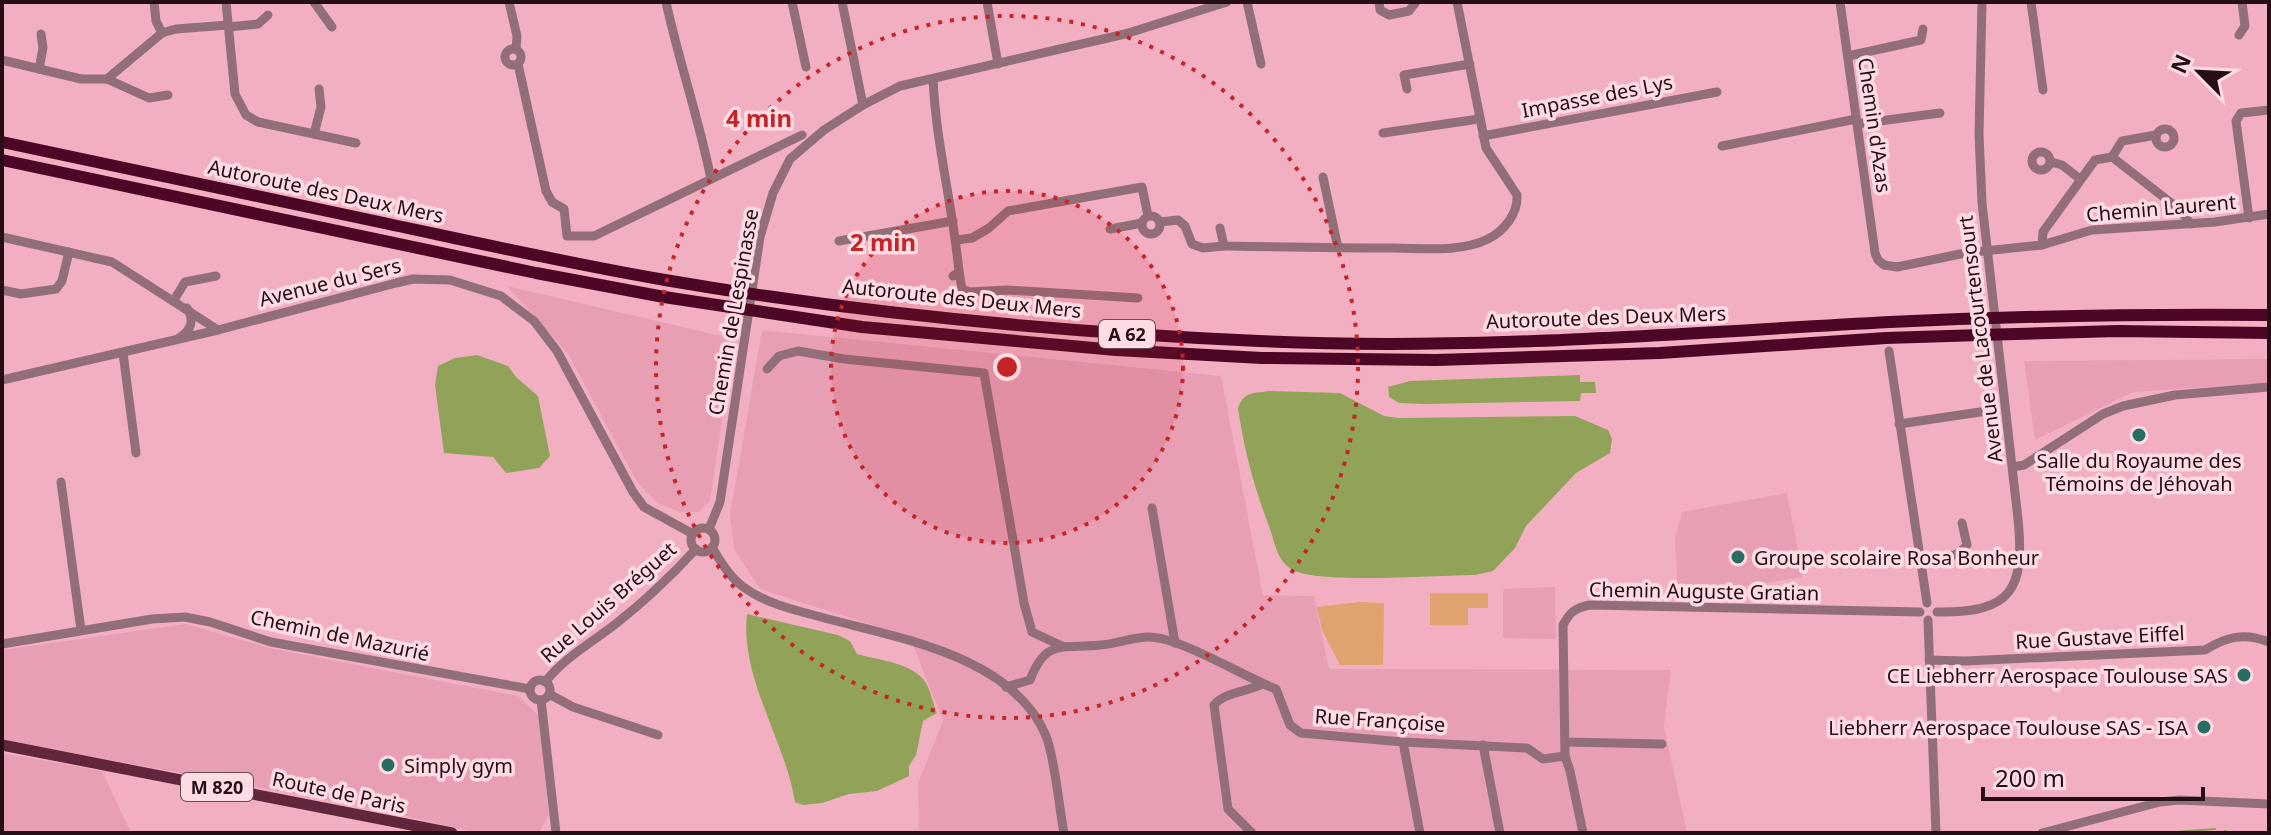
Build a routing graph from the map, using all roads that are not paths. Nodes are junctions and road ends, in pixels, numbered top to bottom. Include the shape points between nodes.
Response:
1 (154, 2) edge
2 (226, 2) edge
3 (314, 2) edge
4 (509, 2) edge
5 (666, 2) edge
6 (792, 2) edge
7 (842, 2) edge
8 (987, 2) edge
9 (1227, 2) edge
10 (1247, 2) edge
11 (1379, 2) edge
12 (1416, 2) edge
13 (1457, 2) edge
14 (1840, 2) edge
15 (1982, 2) edge
16 (2031, 2) edge
17 (2242, 2) edge
18 (268, 15) dead end
19 (228, 26) junction
20 (332, 27) dead end
21 (1923, 29) dead end
22 (162, 33) junction
23 (41, 34) dead end
24 (2239, 35) dead end
25 (1848, 56) junction
26 (2, 60) edge
27 (998, 64) junction
28 (1261, 64) dead end
29 (1470, 64) junction
30 (806, 67) dead end
31 (39, 69) junction
32 (107, 79) junction
33 (933, 79) junction
34 (319, 89) dead end
35 (1407, 89) dead end
36 (2043, 90) dead end
37 (1717, 92) dead end
38 (168, 95) dead end
39 (863, 105) junction
40 (2269, 110) edge
41 (1940, 113) dead end
42 (1479, 119) junction
43 (1856, 122) junction
44 (1383, 133) dead end
45 (314, 134) junction
46 (802, 135) dead end
47 (2156, 135) dead end
48 (1483, 136) junction
49 (2, 142) edge
50 (356, 143) dead end
51 (776, 145) junction
52 (1722, 146) dead end
53 (2112, 157) junction
54 (790, 159) junction
55 (2, 160) edge
56 (2051, 162) dead end
57 (1323, 177) dead end
58 (711, 179) junction
59 (2080, 179) junction
60 (2269, 214) edge
61 (2249, 218) junction
62 (1145, 220) junction
63 (953, 221) junction
64 (1160, 222) junction
65 (2191, 224) junction
66 (1220, 228) dead end
67 (1110, 229) dead end
68 (2, 237) edge
69 (956, 240) junction
70 (839, 241) dead end
71 (2042, 245) junction
72 (1224, 246) junction
73 (1338, 248) junction
74 (69, 252) junction
75 (1875, 253) joint
76 (216, 276) dead end
77 (2, 290) edge
78 (1138, 298) dead end
79 (174, 300) junction
80 (187, 308) junction
81 (2269, 315) edge
82 (218, 330) junction
83 (2269, 333) edge
84 (173, 341) junction
85 (1889, 351) dead end
86 (123, 353) junction
87 (767, 369) dead end
88 (2, 380) edge
89 (2269, 387) edge
90 (1987, 411) dead end
91 (1899, 424) junction
92 (136, 453) dead end
93 (2012, 463) junction
94 (61, 482) dead end
95 (1152, 508) dead end
96 (1962, 523) dead end
97 (709, 529) junction
98 (693, 534) junction
99 (712, 547) junction
100 (696, 549) junction
101 (1920, 559) junction
102 (1927, 603) junction
103 (1920, 612) junction
104 (1937, 612) junction
105 (1928, 620) junction
106 (81, 630) junction
107 (2269, 642) edge
108 (1175, 643) junction
109 (2, 644) edge
110 (1062, 646) junction
111 (1929, 660) junction
112 (545, 682) junction
113 (1262, 684) junction
114 (1006, 687) junction
115 (530, 689) junction
116 (545, 697) junction
117 (658, 735) dead end
118 (1403, 742) junction
119 (1565, 742) junction
120 (1662, 744) dead end
121 (2, 745) edge
122 (1483, 745) junction
123 (1565, 756) junction
124 (2269, 804) edge
125 (553, 819) junction
126 (435, 832) edge
127 (452, 833) edge
128 (546, 833) edge
129 (556, 833) edge
130 (1064, 833) edge
131 (1252, 833) edge
132 (1420, 833) edge
133 (1500, 833) edge
134 (1583, 833) edge
135 (1936, 833) edge
136 (2042, 833) edge

1 - 22 street
2 - 19 street
3 - 20 street
4 - 58 street via 517,36 516,49 506,52 505,60 518,64 546,191 564,209 567,236 594,236
5 - 58 street
6 - 30 street
7 - 39 street
8 - 27 street
9 - 27 street, Chemin de Lespinasse via 1125,34
10 - 28 street
11 - 12 street via 1380,10 1389,15 1409,11
13 - 29 street
14 - 25 street, Chemin d'Azas
15 - 93 street, Avenue de Lacourtensourt via 1979,134
16 - 36 street
17 - 24 street via 2245,26
18 - 19 street via 258,24
19 - 22 street
19 - 45 street via 235,94 246,115
21 - 25 street via 1921,40
22 - 32 street
23 - 31 street
25 - 43 street, Chemin d'Azas
26 - 31 street
27 - 33 street, Chemin de Lespinasse
29 - 35 street via 1404,75
29 - 42 street
31 - 32 street
32 - 38 street via 149,98
33 - 39 street, Chemin de Lespinasse via 900,86
33 - 63 street
34 - 45 street
37 - 48 street, Impasse des Lys
39 - 54 street, Chemin de Lespinasse
40 - 61 street via 2241,113 2236,121
41 - 43 street
42 - 44 street
42 - 48 street
43 - 52 street
43 - 75 street, Chemin d'Azas
45 - 50 street
46 - 51 street
47 - 53 street via 2122,141
48 - 73 street via 1517,195 1515,211 1501,230 1465,246
49 - 81 highway, Autoroute des Deux Mers / A 62 via 666,280 864,310 1117,333 1436,344 2006,317
51 - 54 street
51 - 58 street
53 - 59 street via 2095,160
53 - 65 street
54 - 97 street, Chemin de Lespinasse via 769,205 756,263 720,502
55 - 83 highway, Autoroute des Deux Mers / A 62 via 664,297 862,327 1101,349 1436,360 1933,336
56 - 59 street
57 - 73 street
59 - 71 street via 2043,232
60 - 61 street, Chemin Laurent
61 - 65 street, Chemin Laurent
62 - 64 street
62 - 64 street via 1147,233 1153,234
62 - 67 street
62 - 69 street via 1142,187 1008,211 972,238
63 - 69 street
63 - 70 street
64 - 72 street via 1178,220 1192,244
65 - 71 street, Chemin Laurent via 2092,230
66 - 72 street
68 - 74 street
69 - 78 street via 956,274 969,292
71 - 75 street, Chemin Laurent via 1897,267 1884,265
72 - 73 street
74 - 77 street via 56,289 21,294
74 - 79 street via 112,262
76 - 79 street via 185,282
79 - 80 street
80 - 82 street
80 - 84 street via 190,327
82 - 84 street, Avenue du Sers
82 - 98 street, Avenue du Sers via 413,279 450,280 492,292 534,321 557,351 639,500
84 - 86 street, Avenue du Sers
85 - 91 street
86 - 88 street, Avenue du Sers
86 - 92 street
87 - 110 street via 779,356 798,351 980,371 986,376 1032,632
89 - 93 street via 2131,404 2103,414 2024,465
90 - 91 street
91 - 101 street
93 - 104 street, Avenue de Lacourtensourt via 2021,548 2016,580 1985,609
94 - 106 street
95 - 108 street
96 - 101 street via 1967,545 1960,554
97 - 98 street
97 - 99 street via 715,539
98 - 100 street
99 - 100 street
99 - 114 street via 733,578 758,597 961,658
100 - 112 street, Rue Louis Bréguet via 679,570 567,658
101 - 102 street
102 - 103 street
102 - 104 street
103 - 105 street
103 - 119 street, Chemin Auguste Gratian via 1576,607 1563,625
104 - 105 street
105 - 111 street
106 - 109 street, Chemin de Mazurié
106 - 115 street, Chemin de Mazurié via 162,618 199,619 271,642
107 - 111 street, Rue Gustave Eiffel via 2226,637 2205,650
108 - 110 street, Rue Françoise via 1150,637
108 - 113 street, Rue Françoise
110 - 114 street via 1038,659 1030,680
111 - 135 street
112 - 115 street, Rue Louis Bréguet via 536,681
112 - 116 street, Rue Louis Bréguet via 550,687
113 - 118 street, Rue Françoise via 1276,689 1290,725 1301,733
113 - 131 street via 1220,698 1214,705 1228,809
114 - 130 street via 1027,705 1047,738
115 - 116 street via 533,697
116 - 117 street
116 - 125 street, Rue Louis Bréguet
118 - 122 street, Rue Françoise
118 - 132 street
119 - 120 street
119 - 123 street, Chemin Auguste Gratian
121 - 126 main road, Route de Paris / M 820
122 - 123 street, Rue Françoise via 1527,748 1543,759
122 - 133 street
123 - 134 street, Chemin Auguste Gratian
124 - 136 street via 2160,802
125 - 128 street
125 - 129 street, Rue Louis Bréguet
126 - 127 main road, Route de Paris / M 820

